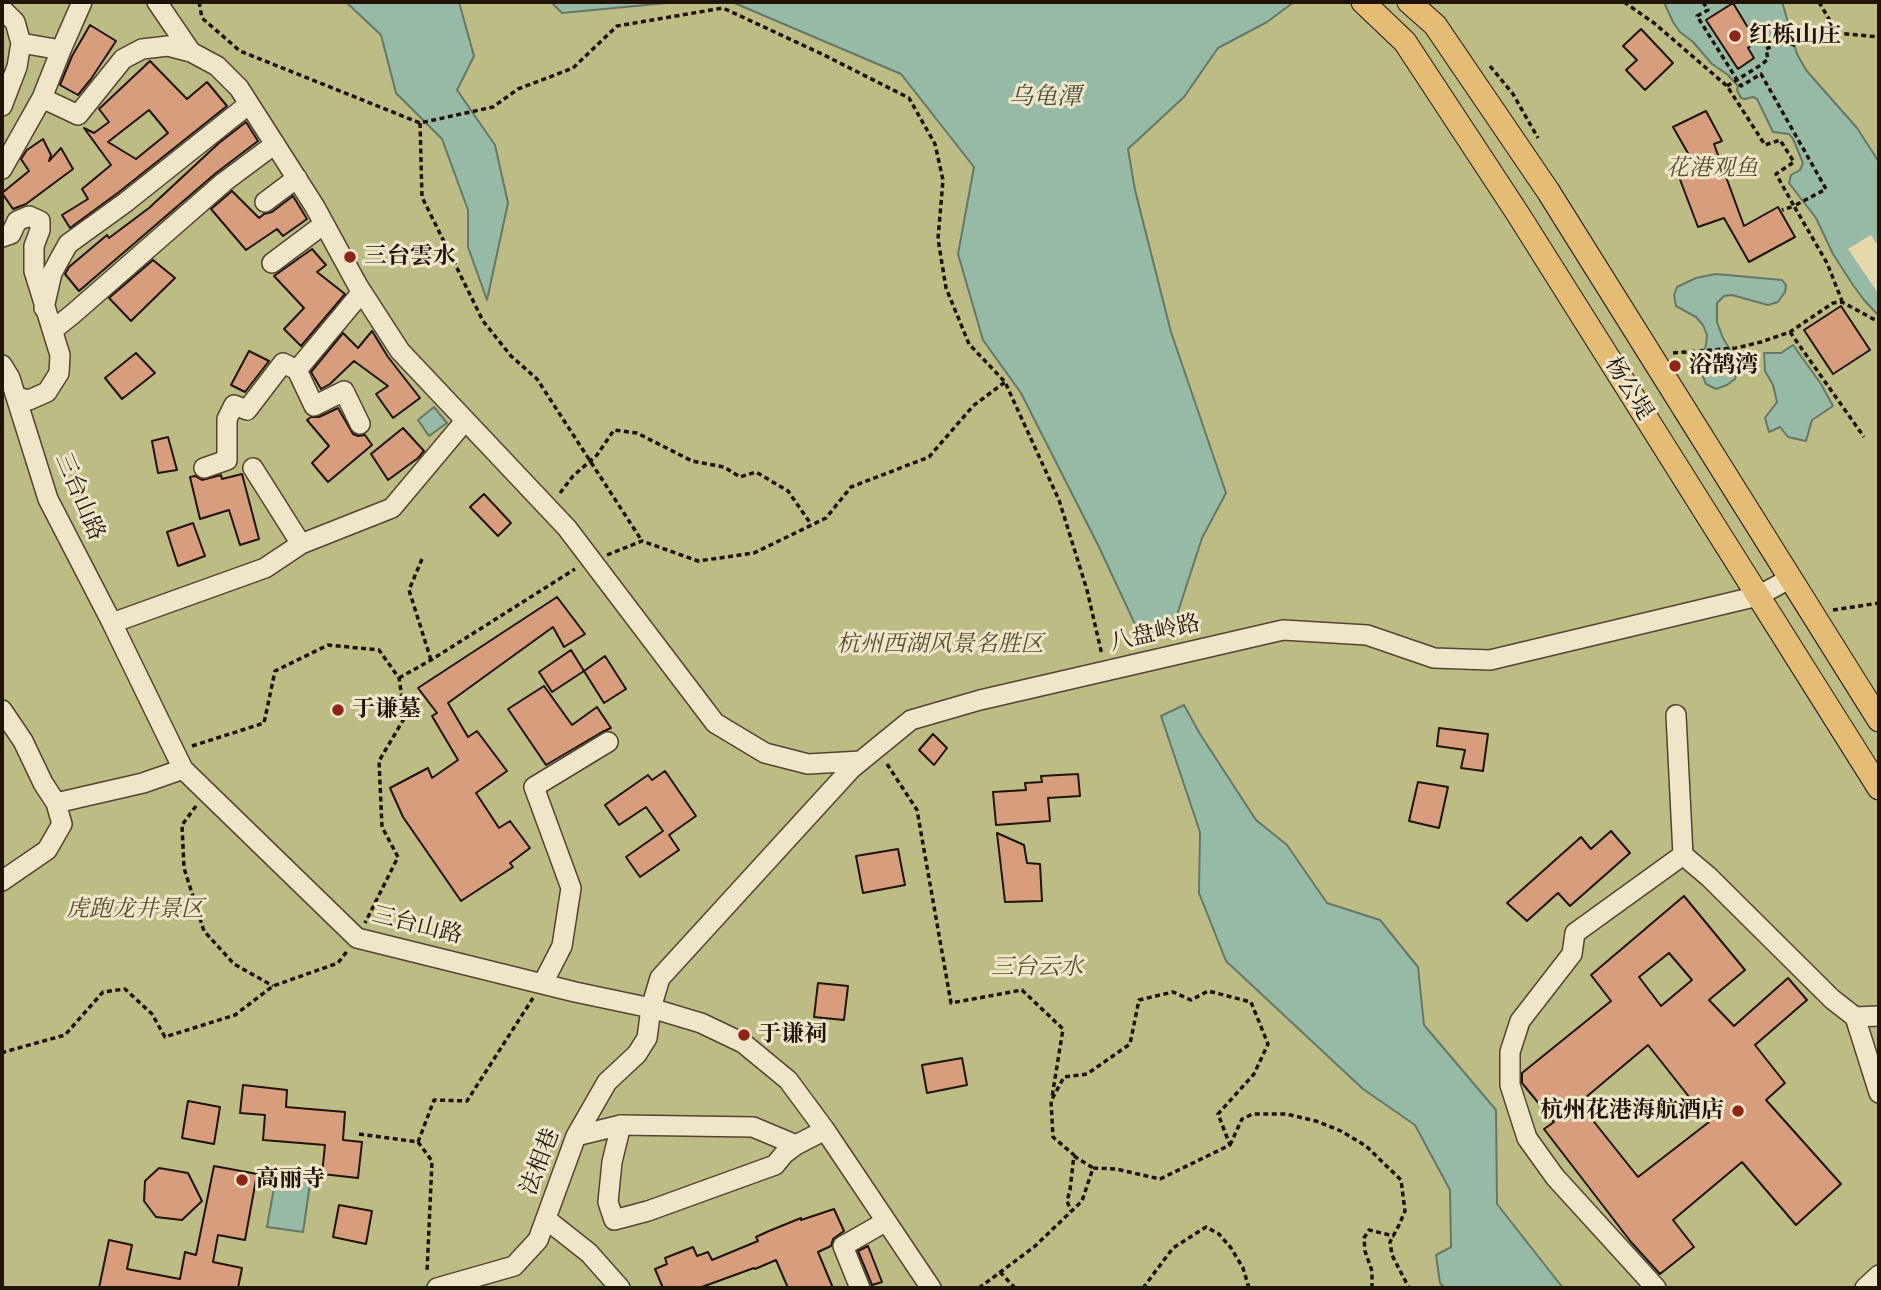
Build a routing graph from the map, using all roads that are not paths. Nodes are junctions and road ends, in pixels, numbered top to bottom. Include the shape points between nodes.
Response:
1 (82, 2) edge
2 (157, 2) edge
3 (1363, 2) edge
4 (1409, 2) edge
5 (2, 10) edge
6 (21, 43) junction
7 (61, 50) junction
8 (191, 52) junction
9 (41, 98) junction
10 (248, 104) junction
11 (2, 106) edge
12 (275, 144) junction
13 (2, 169) edge
14 (297, 178) junction
15 (265, 202) dead end
16 (324, 224) junction
17 (2, 237) edge
18 (272, 263) dead end
19 (362, 292) junction
20 (44, 308) junction
21 (53, 330) junction
22 (2, 365) edge
23 (297, 370) junction
24 (16, 397) junction
25 (465, 421) junction
26 (360, 424) dead end
27 (204, 468) dead end
28 (253, 468) dead end
29 (301, 544) junction
30 (1791, 578) junction
31 (1758, 596) junction
32 (112, 623) junction
33 (2, 710) edge
34 (1676, 715) dead end
35 (1879, 720) edge
36 (608, 742) dead end
37 (179, 760) junction
38 (860, 761) junction
39 (1879, 788) edge
40 (56, 803) junction
41 (1684, 855) junction
42 (2, 881) edge
43 (543, 983) junction
44 (652, 1008) junction
45 (1879, 1016) edge
46 (1855, 1017) junction
47 (1879, 1093) edge
48 (621, 1125) junction
49 (825, 1130) junction
50 (576, 1136) junction
51 (796, 1145) junction
52 (546, 1219) junction
53 (886, 1222) junction
54 (1879, 1275) edge
55 (432, 1282) edge
56 (620, 1288) edge
57 (860, 1288) edge
58 (932, 1288) edge
59 (1656, 1288) edge
60 (1866, 1288) edge

1 - 7 street
2 - 8 street
3 - 31 main road, 杨公堤 via 1405,42
4 - 30 main road, 杨公堤 via 1435,25 1548,191
5 - 6 street via 15,22
6 - 7 street
6 - 11 street
7 - 9 street
8 - 9 street via 167,46 142,49 122,59 78,115
8 - 10 street via 217,66
9 - 13 street
10 - 12 street
10 - 20 street via 68,244 52,273
12 - 14 street
12 - 21 street via 224,182
14 - 15 street
14 - 16 street
16 - 18 street
16 - 19 street
17 - 20 street via 11,234 17,221 29,216 40,221 34,271
19 - 23 street
19 - 25 street via 400,351
20 - 21 street
21 - 24 street via 59,373 47,392 29,400
22 - 24 street, 三台山路
23 - 26 street via 314,406 344,391
23 - 27 street via 283,363 247,410 234,405 227,419 227,460
24 - 32 street, 三台山路 via 48,499
25 - 29 street via 393,508
25 - 38 street via 567,528 715,723 765,753 808,764
28 - 29 street
29 - 32 street via 265,568
30 - 31 street, 八盘岭路
30 - 35 main road, 杨公堤
31 - 38 street, 八盘岭路 via 1490,660 1434,658 1367,635 1283,630 979,699 911,720
31 - 39 main road, 杨公堤
32 - 37 street, 三台山路
33 - 40 street
34 - 41 street
36 - 43 street via 534,788 571,888 562,946
37 - 40 street via 143,783
37 - 43 street, 三台山路 via 357,938
38 - 44 street, 八盘岭路 via 660,978
40 - 42 street via 62,824 47,850
41 - 46 street
41 - 59 street via 1575,933 1572,954 1520,1021 1510,1052 1510,1085 1527,1138 1555,1177
43 - 44 street, 三台山路
44 - 49 street, 三台山路 via 701,1023 743,1043 788,1080
44 - 50 street, 法相巷 via 646,1038 637,1054 607,1082
45 - 46 street
46 - 47 street
48 - 50 street
48 - 51 street via 753,1127
48 - 51 street via 608,1202 614,1220 775,1165
49 - 51 street
49 - 53 street, 三台山路
50 - 52 street, 法相巷
52 - 55 street, 法相巷 via 538,1240 513,1266
52 - 56 street via 589,1253
53 - 57 street via 843,1246
53 - 58 street, 三台山路
54 - 60 street

